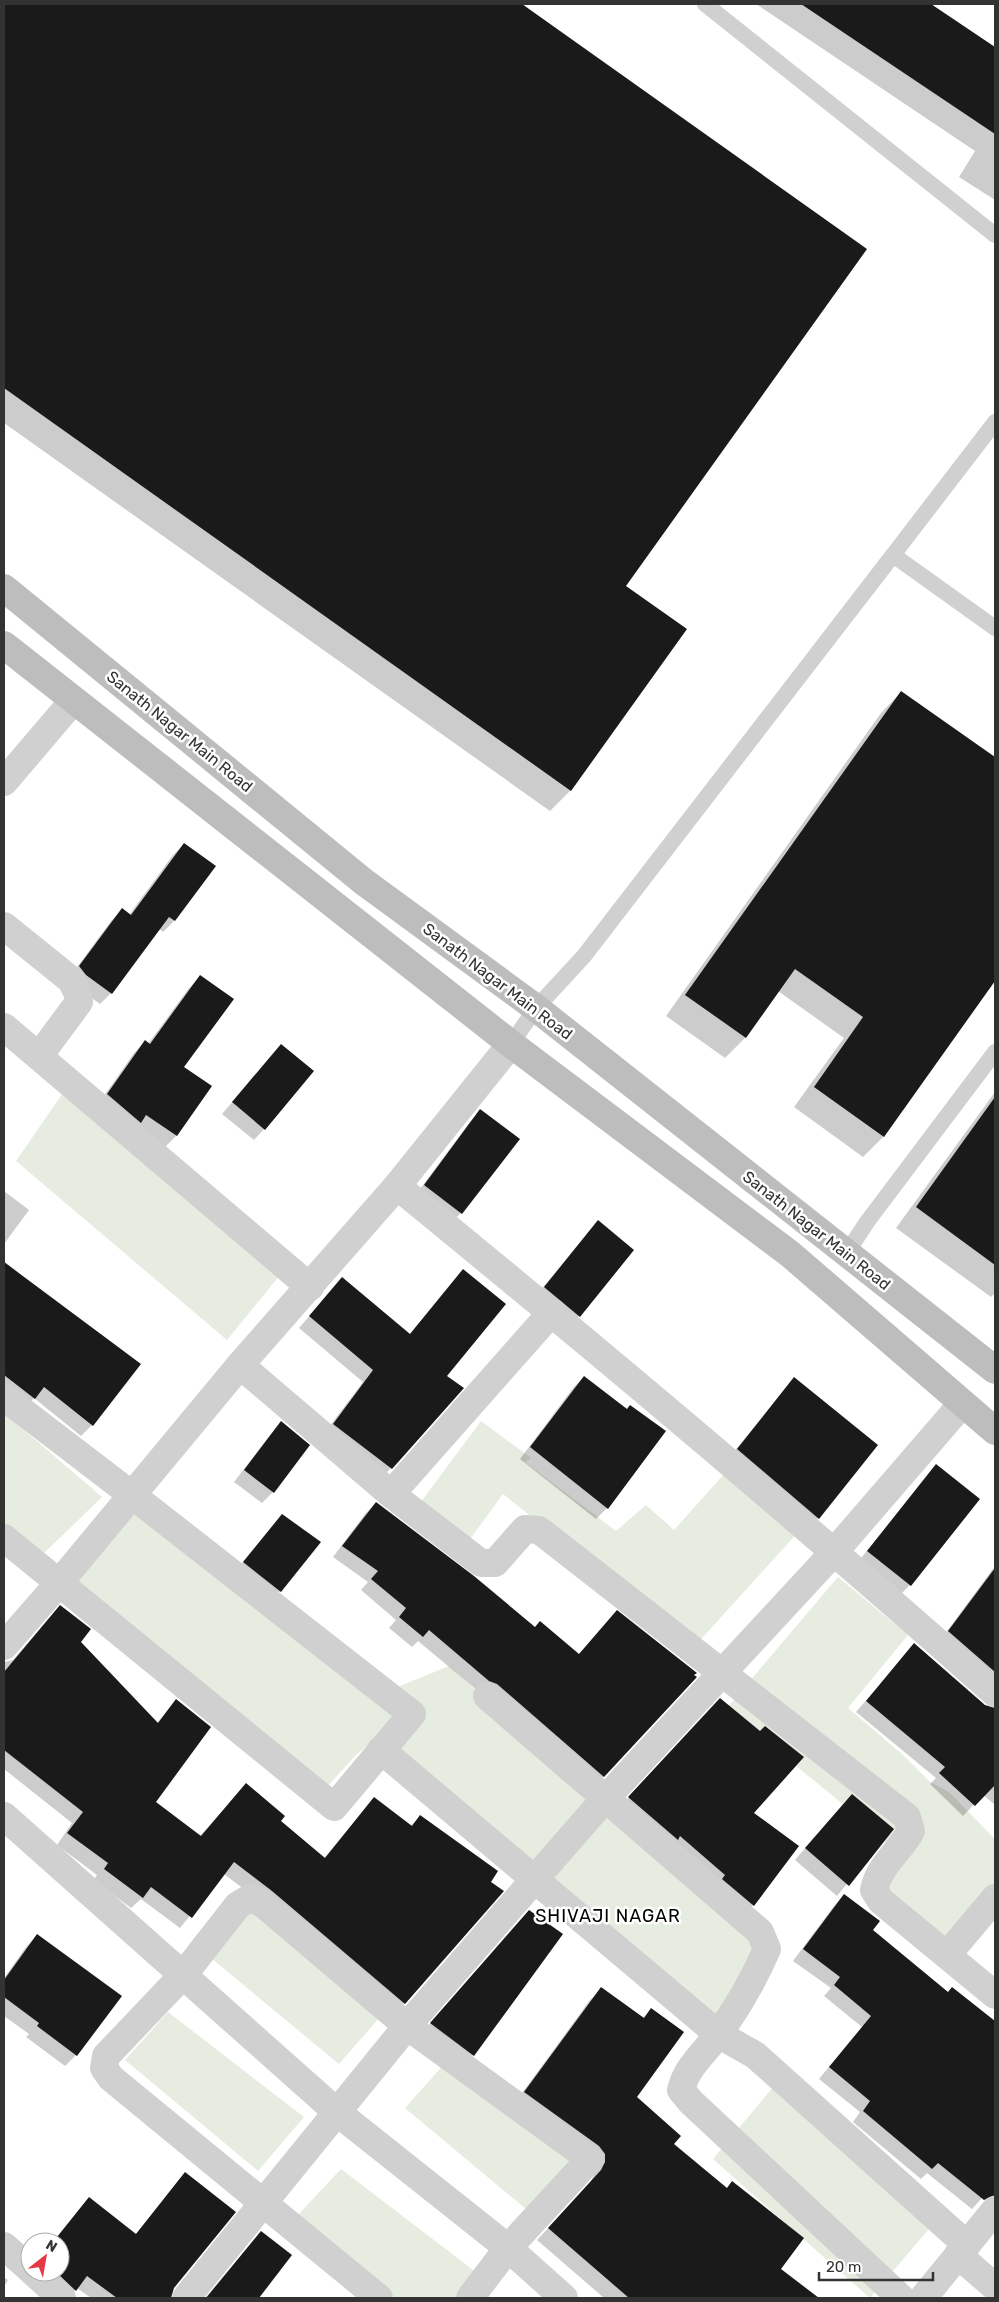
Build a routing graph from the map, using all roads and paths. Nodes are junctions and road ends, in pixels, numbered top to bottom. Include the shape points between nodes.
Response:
1 (705, 4) edge
2 (995, 235) edge
3 (995, 422) edge
4 (893, 555) junction
5 (4, 588) edge
6 (995, 628) edge
7 (4, 645) edge
8 (73, 701) junction
9 (4, 782) edge
10 (4, 926) edge
11 (536, 1008) junction
12 (4, 1027) edge
13 (510, 1044) junction
14 (995, 1052) edge
15 (39, 1056) junction
16 (397, 1186) junction
17 (846, 1254) junction
18 (310, 1287) junction
19 (552, 1312) junction
20 (240, 1365) junction
21 (995, 1370) edge
22 (4, 1397) edge
23 (962, 1404) junction
24 (995, 1431) edge
25 (132, 1494) junction
26 (391, 1494) junction
27 (4, 1538) edge
28 (835, 1551) junction
29 (59, 1583) junction
30 (4, 1646) edge
31 (721, 1673) junction
32 (995, 1693) edge
33 (487, 1696) dead end
34 (381, 1750) junction
35 (605, 1799) junction
36 (4, 1816) edge
37 (534, 1880) junction
38 (995, 1898) edge
39 (947, 1955) junction
40 (184, 1974) junction
41 (995, 1995) edge
42 (408, 2026) junction
43 (718, 2034) junction
44 (338, 2112) junction
45 (262, 2203) junction
46 (995, 2210) edge
47 (4, 2246) edge
48 (508, 2248) junction
49 (962, 2250) junction
50 (20, 2261) edge
51 (44, 2282) edge
52 (995, 2287) edge
53 (62, 2298) edge
54 (186, 2298) edge
55 (379, 2298) edge
56 (470, 2298) edge
57 (564, 2298) edge
58 (901, 2298) edge
59 (922, 2298) edge

1 - 2 lane
3 - 4 lane
4 - 6 lane
4 - 11 lane via 584,956
5 - 11 street, Sanath Nagar Main Road via 364,882
7 - 8 street
8 - 9 street
8 - 13 street
10 - 15 street via 72,980 77,992 79,1002
11 - 13 lane
11 - 17 street, Sanath Nagar Main Road
12 - 15 street
13 - 16 street
13 - 23 street via 790,1254
14 - 17 lane
15 - 18 street
16 - 18 street
16 - 19 street
17 - 21 street, Sanath Nagar Main Road
18 - 20 street
19 - 26 street
19 - 28 street
20 - 25 street
20 - 26 street
22 - 25 street
23 - 24 street
23 - 28 street
25 - 29 street
25 - 34 street via 412,1714
26 - 31 street via 481,1562 495,1563 525,1529 539,1530
27 - 29 street
28 - 31 street
28 - 32 street
29 - 30 street
29 - 34 street via 334,1807
31 - 35 street
31 - 39 street via 907,1817 911,1831 876,1878 874,1890 881,1901
33 - 35 street
34 - 37 street
35 - 37 street
35 - 43 street via 760,1932 767,1949
36 - 40 street
37 - 42 street
37 - 43 street
38 - 39 street
39 - 41 street
40 - 42 street via 238,1905 250,1898 262,1903
40 - 44 street
40 - 45 street via 106,2056 104,2068 111,2078
42 - 44 street
42 - 48 street via 590,2158
43 - 49 street via 755,2055
43 - 58 street via 684,2076 681,2090
44 - 45 street
44 - 48 street
45 - 54 street
45 - 55 street
46 - 49 street
47 - 50 street
48 - 56 street
48 - 57 street
49 - 52 street
49 - 59 street
51 - 53 street

